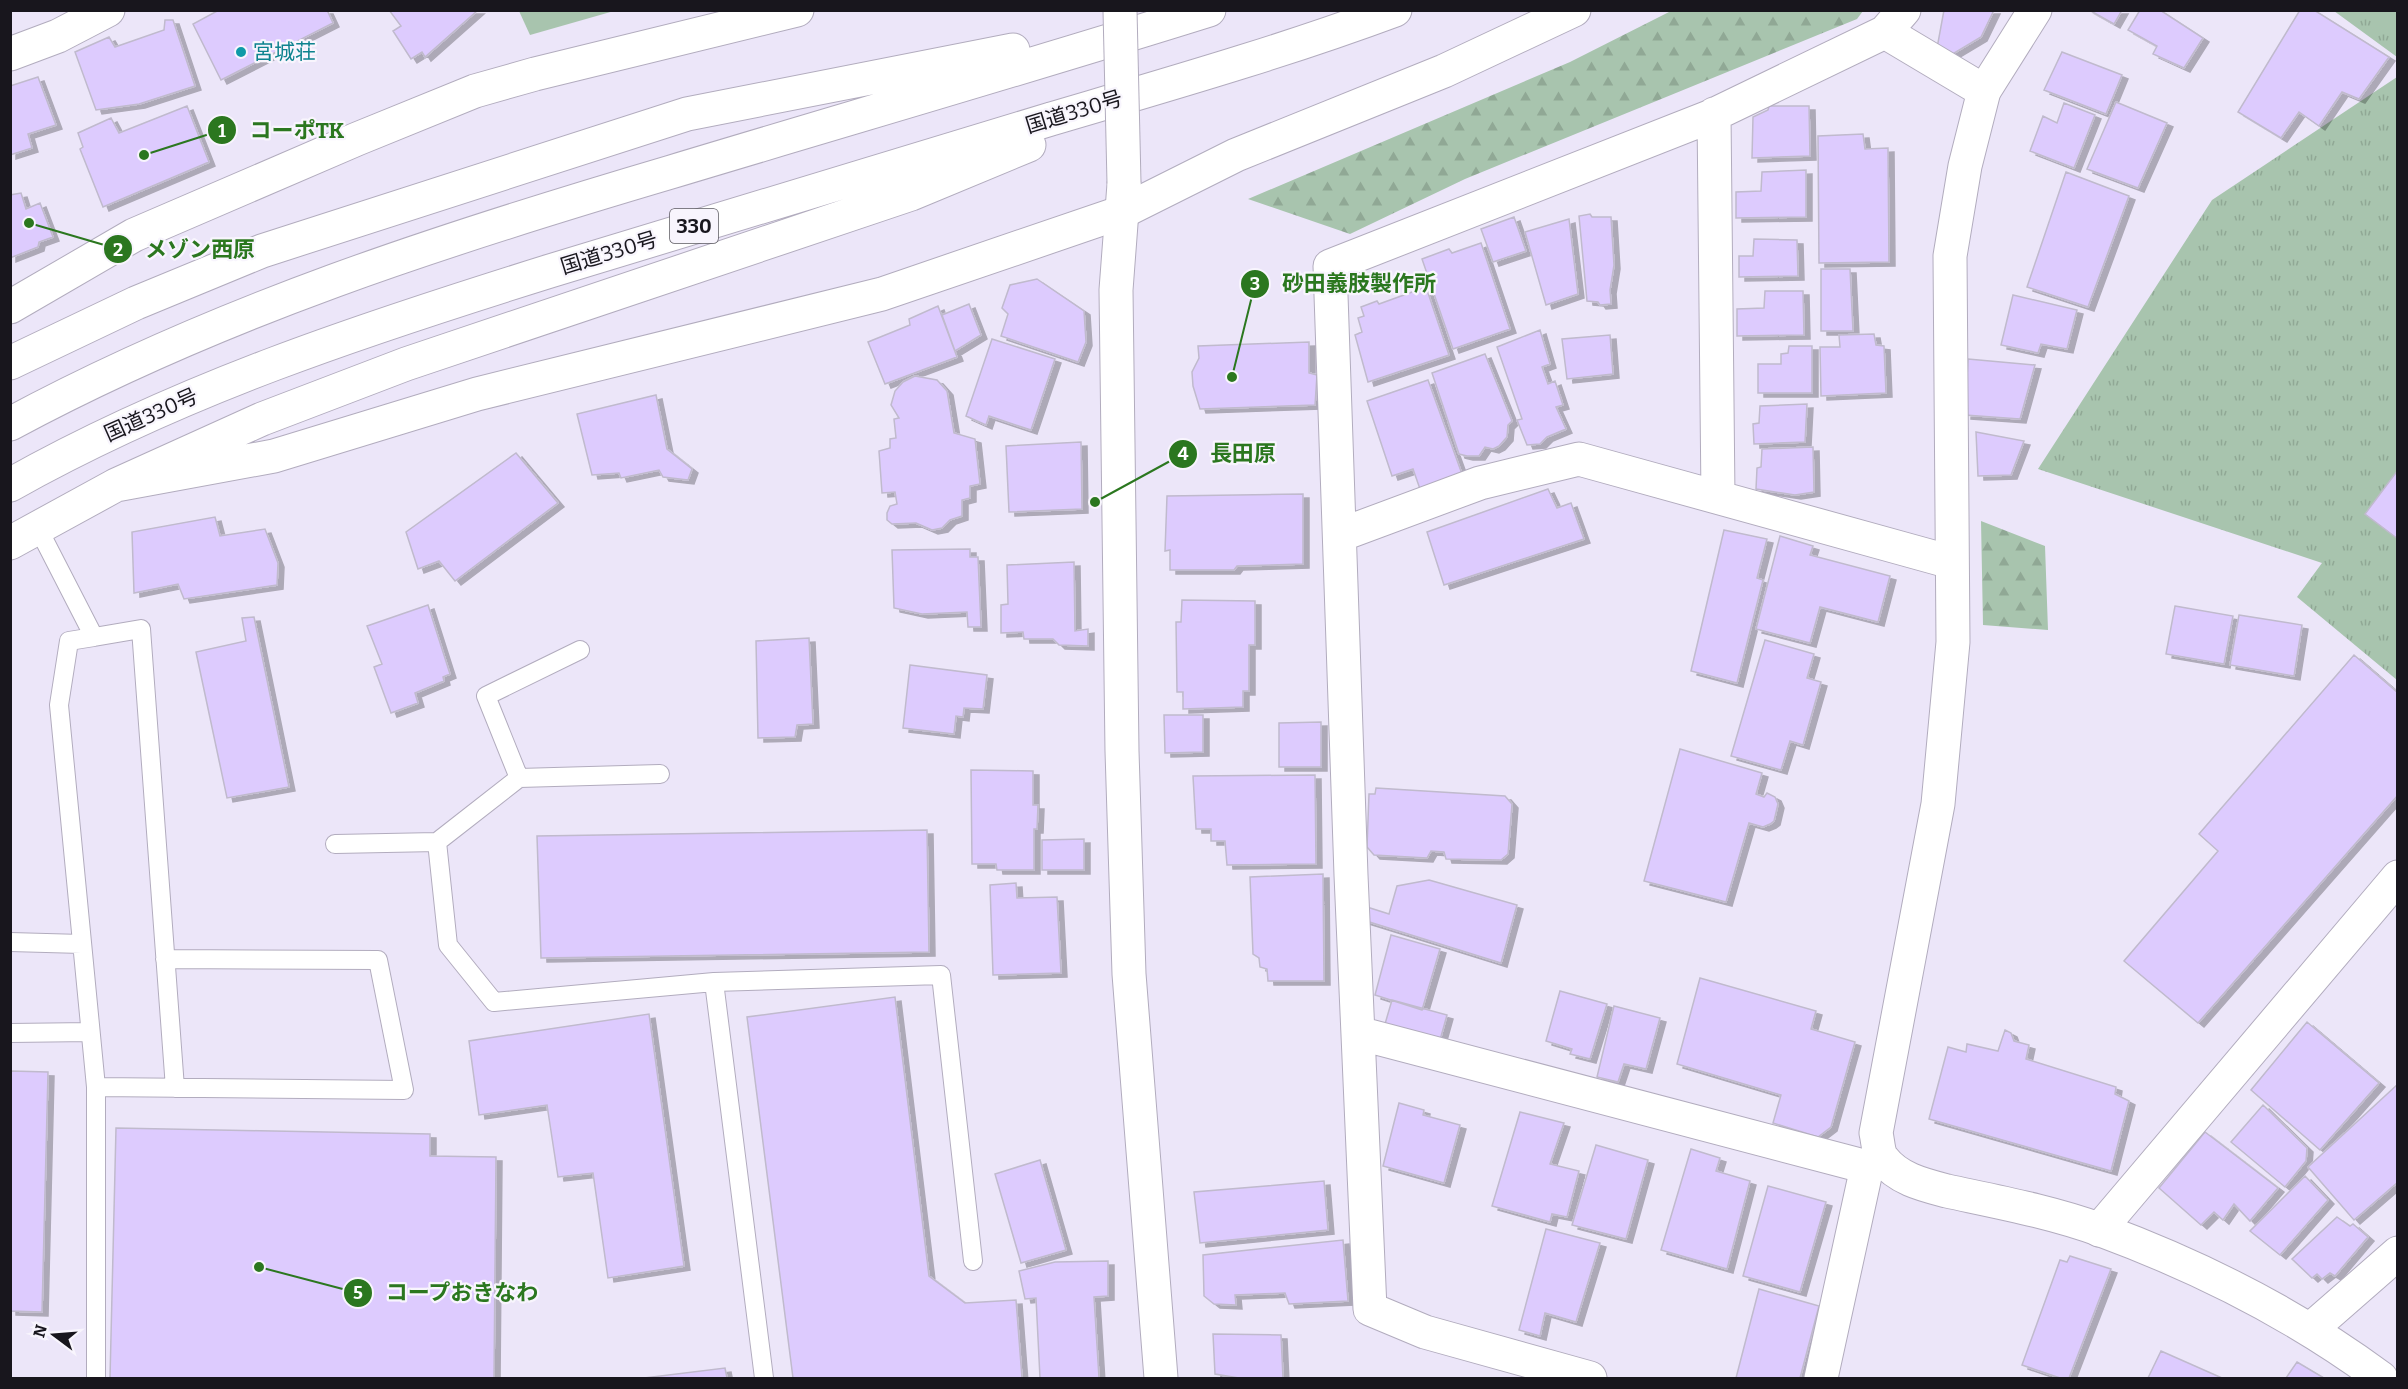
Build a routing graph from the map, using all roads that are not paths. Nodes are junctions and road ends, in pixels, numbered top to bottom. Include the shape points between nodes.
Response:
1 (108, 10) edge
2 (797, 10) edge
3 (1120, 10) edge
4 (1395, 10) edge
5 (1574, 10) edge
6 (2035, 10) edge
7 (1208, 11) edge
8 (1894, 21) edge
9 (10, 54) edge
10 (1205, 73) junction
11 (1984, 91) junction
12 (1714, 114) junction
13 (1123, 198) junction
14 (10, 307) edge
15 (10, 363) edge
16 (10, 423) edge
17 (10, 485) edge
18 (116, 485) junction
19 (1718, 497) junction
20 (1340, 535) junction
21 (24, 536) edge
22 (1952, 562) junction
23 (94, 637) junction
24 (580, 650) dead end
25 (660, 774) dead end
26 (519, 778) junction
27 (436, 842) junction
28 (335, 843) dead end
29 (2397, 877) edge
30 (10, 942) edge
31 (82, 944) junction
32 (165, 959) junction
33 (714, 982) junction
34 (90, 1032) junction
35 (10, 1033) edge
36 (1358, 1033) junction
37 (96, 1087) junction
38 (175, 1088) junction
39 (1874, 1162) junction
40 (2099, 1230) junction
41 (2397, 1253) edge
42 (973, 1261) dead end
43 (2311, 1329) junction
44 (96, 1378) edge
45 (764, 1378) edge
46 (1161, 1378) edge
47 (1590, 1378) edge
48 (1821, 1378) edge
49 (2382, 1378) edge

1 - 9 main road via 58,36
2 - 14 main road via 475,91 134,236
3 - 13 main road, bridge
4 - 10 main road, 国道330号 / 330
5 - 13 main road via 1435,75
6 - 11 main road
7 - 15 main road via 687,114 262,251 136,303
7 - 16 main road via 485,227 242,314
8 - 11 main road
8 - 12 main road
10 - 17 main road, 国道330号 / 330 via 370,327 136,419
10 - 18 main road via 911,194 406,364 262,419
11 - 22 main road via 1965,166 1950,256
12 - 19 main road
12 - 20 main road via 1330,266
13 - 18 main road via 851,303 477,394 274,456
13 - 46 main road via 1116,290 1129,974
18 - 21 main road
19 - 20 main road via 1579,459 1480,483
19 - 22 main road
20 - 36 main road
21 - 23 lane
22 - 39 main road via 1953,642 1938,804 1876,1133
23 - 31 lane via 69,641 59,705
23 - 32 lane via 141,628
24 - 26 lane via 486,696
25 - 26 lane
26 - 27 lane
27 - 28 lane
27 - 33 lane via 448,945 494,1002
29 - 40 main road
30 - 31 lane
31 - 34 lane
32 - 38 lane
32 - 38 lane via 378,960 404,1090
33 - 42 lane via 941,975
33 - 45 lane
34 - 35 lane
34 - 37 lane
36 - 39 main road
36 - 47 main road via 1370,1309 1425,1332
37 - 38 lane
37 - 44 lane
39 - 40 main road via 1921,1185
39 - 48 main road
40 - 43 main road via 2245,1293
41 - 43 main road
43 - 49 main road

